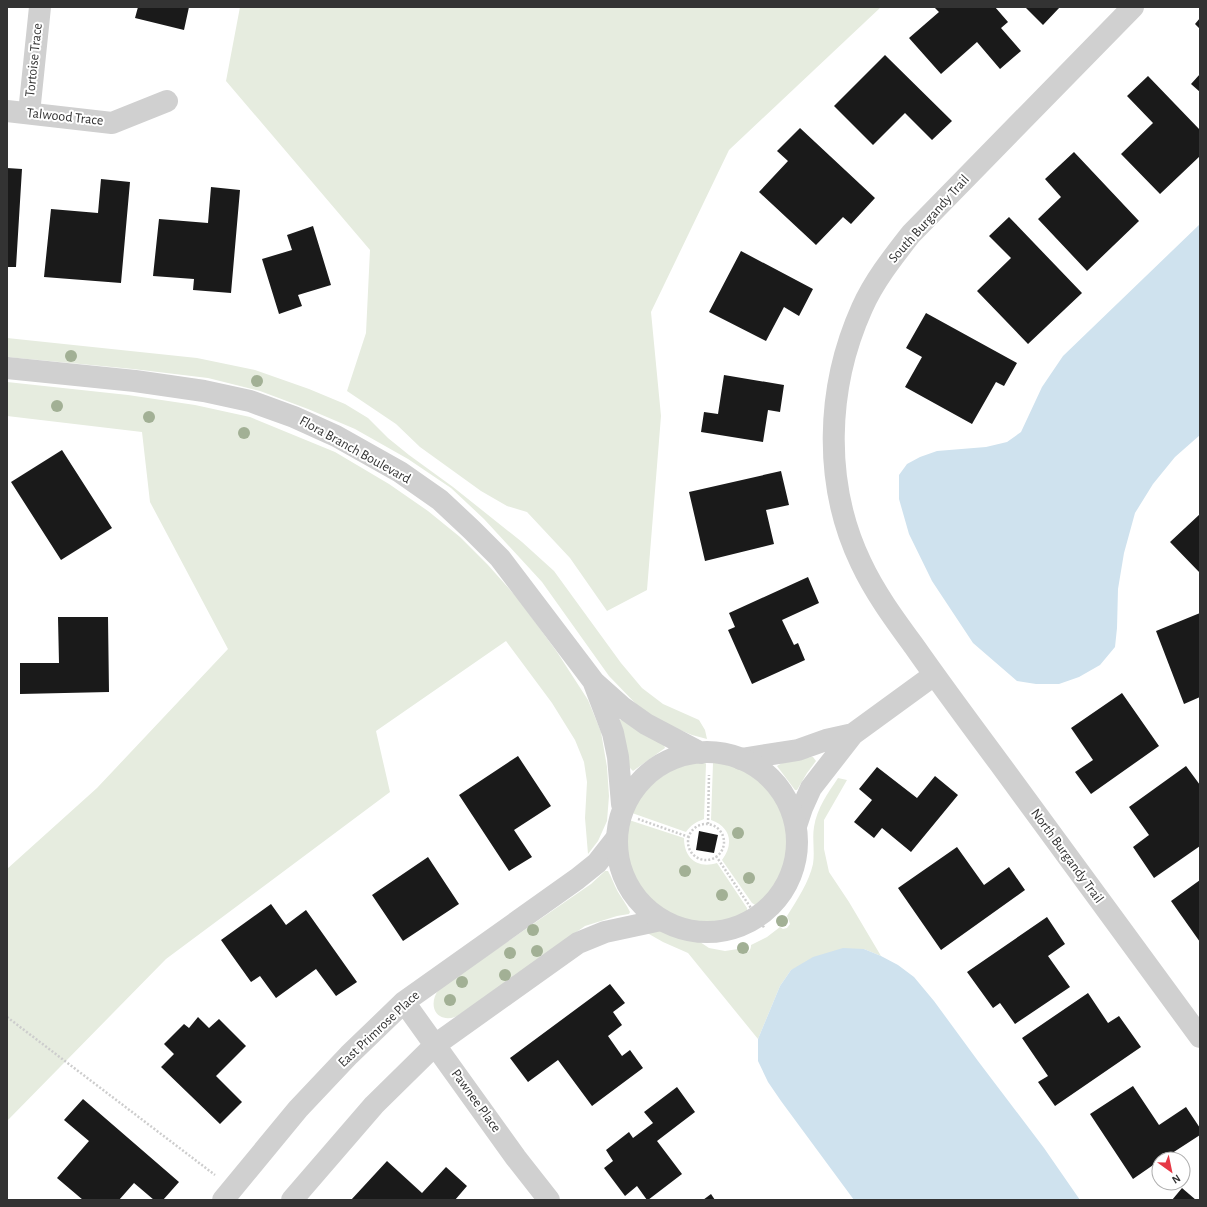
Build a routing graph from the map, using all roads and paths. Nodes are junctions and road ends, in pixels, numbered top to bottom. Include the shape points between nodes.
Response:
1 (40, 7) edge
2 (1132, 7) edge
3 (167, 101) dead end
4 (7, 111) edge
5 (28, 113) junction
6 (7, 368) edge
7 (934, 675) junction
8 (594, 682) junction
9 (853, 734) junction
10 (741, 758) junction
11 (705, 761) junction
12 (620, 808) junction
13 (708, 824) junction
14 (796, 826) junction
15 (689, 836) junction
16 (615, 840) junction
17 (716, 856) junction
18 (661, 920) junction
19 (761, 923) junction
20 (404, 1002) junction
21 (7, 1017) edge
22 (1200, 1037) edge
23 (435, 1045) junction
24 (227, 1196) edge
25 (292, 1200) edge
26 (550, 1200) edge

1 - 5 street, Tortoise Trace
2 - 7 street, South Burgandy Trail via 911,234 885,267 866,301 846,351 836,392 833,436 836,482 846,525 860,562 879,598
3 - 5 street, Talwood Trace via 112,123
4 - 5 street, Talwood Trace
6 - 8 street, Flora Branch Boulevard via 204,391 250,401 336,436 400,472 440,500 472,530 500,558
7 - 9 street
7 - 22 street, North Burgandy Trail
8 - 11 street, Flora Branch Boulevard via 622,707
8 - 12 street, Flora Branch Boulevard via 613,733 618,757
9 - 10 street via 798,750
9 - 14 street via 811,788
10 - 11 street, Flora Branch Boulevard via 727,754
10 - 14 street, Flora Branch Boulevard via 761,770 777,785 789,804
11 - 12 street, Flora Branch Boulevard via 682,756 664,763 634,787
11 - 13 path
12 - 15 path
12 - 16 street, Flora Branch Boulevard
13 - 15 path via 696,827
13 - 17 path via 719,830 722,835 723,847
14 - 19 street, Flora Branch Boulevard via 796,861 791,878
15 - 17 path via 688,847 695,856 706,860
16 - 18 street, Flora Branch Boulevard via 624,879 646,909
16 - 20 street, East Primrose Place via 597,863 578,879
17 - 19 path
18 - 19 street, Flora Branch Boulevard via 680,929 700,932 720,932
18 - 23 street via 605,932 578,943
20 - 23 street, Pawnee Place
20 - 24 street, East Primrose Place via 298,1108
21 - 24 path via 219,1177
23 - 25 street via 374,1105
23 - 26 street, Pawnee Place via 516,1158

